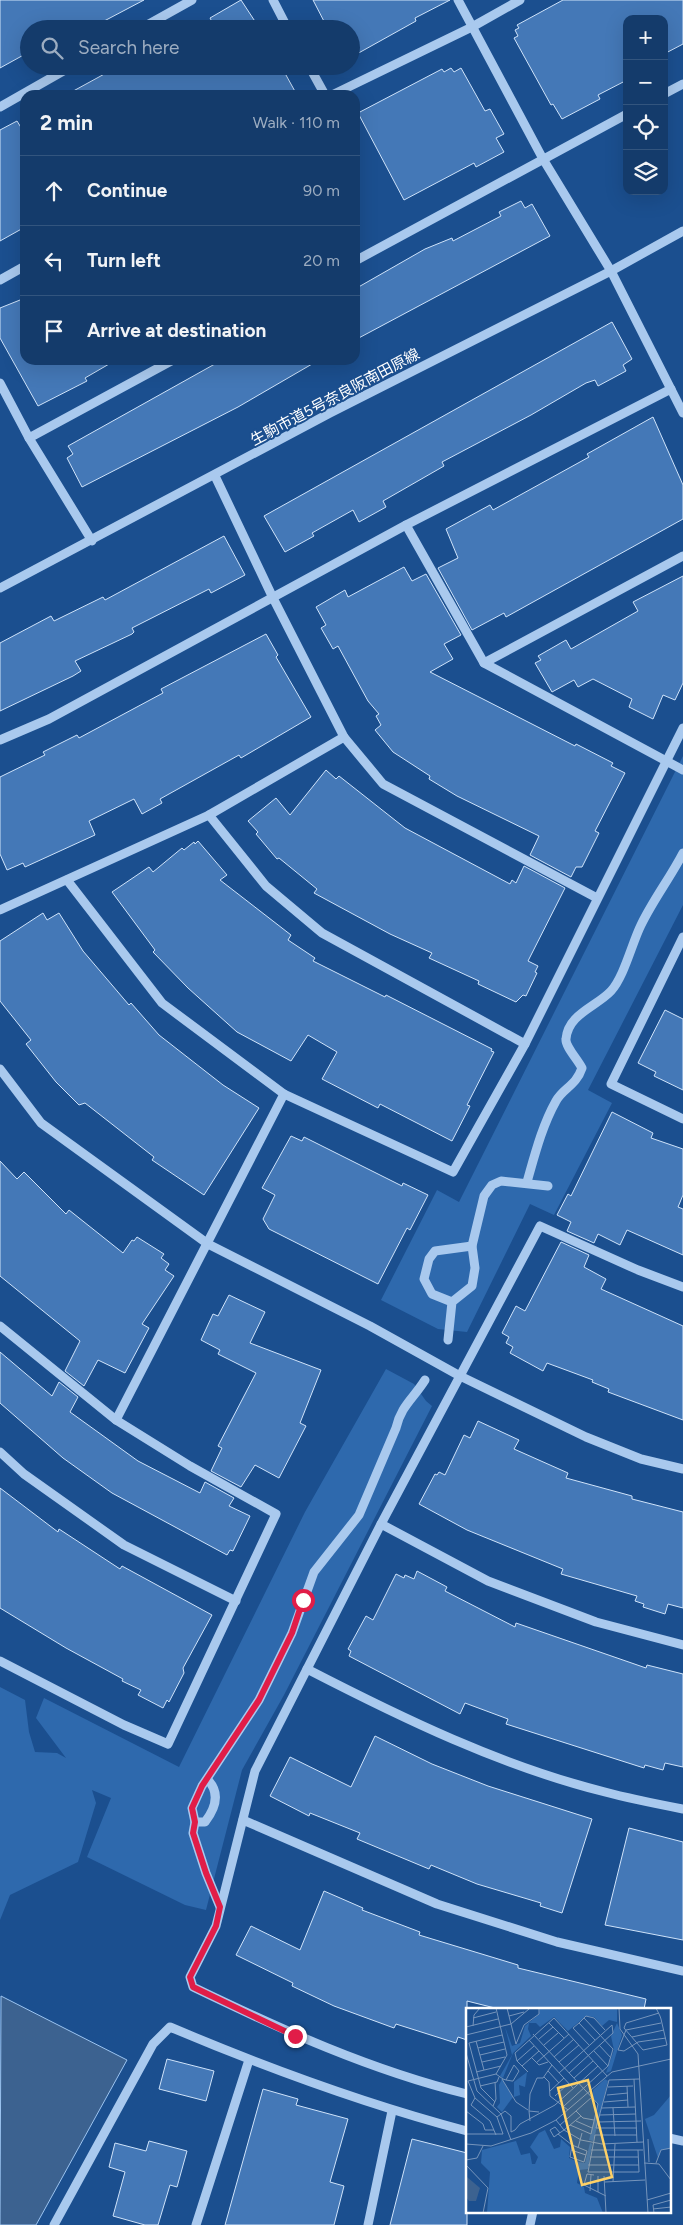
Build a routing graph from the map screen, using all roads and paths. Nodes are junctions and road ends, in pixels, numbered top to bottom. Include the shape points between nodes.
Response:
1 (192, 0) edge
2 (273, 0) edge
3 (458, 0) edge
4 (520, 0) edge
5 (156, 20) edge
6 (283, 20) edge
7 (472, 27) junction
8 (56, 75) edge
9 (314, 75) edge
10 (683, 84) edge
11 (30, 90) edge
12 (322, 90) edge
13 (342, 90) edge
14 (668, 92) edge
15 (20, 96) edge
16 (0, 107) edge
17 (623, 116) edge
18 (543, 159) junction
19 (683, 231) edge
20 (360, 258) edge
21 (20, 269) edge
22 (611, 271) junction
23 (0, 280) edge
24 (165, 365) edge
25 (0, 383) edge
26 (670, 389) junction
27 (683, 412) edge
28 (29, 438) junction
29 (215, 476) junction
30 (406, 525) junction
31 (92, 541) junction
32 (683, 556) edge
33 (0, 588) edge
34 (273, 598) junction
35 (484, 664) junction
36 (683, 728) edge
37 (344, 737) junction
38 (0, 740) edge
39 (665, 762) junction
40 (683, 770) edge
41 (209, 816) junction
42 (683, 853) edge
43 (67, 880) junction
44 (597, 898) junction
45 (0, 910) edge
46 (682, 942) edge
47 (525, 1044) junction
48 (0, 1069) edge
49 (284, 1094) junction
50 (683, 1119) edge
51 (527, 1182) junction
52 (548, 1186) dead end
53 (208, 1244) junction
54 (472, 1246) junction
55 (683, 1287) edge
56 (452, 1302) junction
57 (0, 1326) edge
58 (448, 1340) dead end
59 (460, 1376) junction
60 (425, 1380) dead end
61 (116, 1420) junction
62 (0, 1452) edge
63 (683, 1469) edge
64 (381, 1524) junction
65 (236, 1601) junction
66 (683, 1645) edge
67 (0, 1660) edge
68 (307, 1669) junction
69 (208, 1780) junction
70 (683, 1810) edge
71 (243, 1820) junction
72 (195, 1822) junction
73 (220, 1907) junction
74 (683, 1971) edge
75 (249, 2060) junction
76 (466, 2094) edge
77 (392, 2111) junction
78 (466, 2131) edge
79 (670, 2138) edge
80 (683, 2141) edge
81 (533, 2212) edge
82 (54, 2225) edge
83 (196, 2225) edge
84 (368, 2225) edge
85 (530, 2225) edge

1 - 5 street
2 - 6 street
3 - 7 street
4 - 7 street
7 - 13 street
7 - 18 street
8 - 11 street
9 - 12 street
10 - 14 street
15 - 16 street
17 - 18 street
18 - 20 street
18 - 22 street
19 - 22 street, 生駒市道5号奈良阪南田原線
21 - 23 street
22 - 26 street
22 - 29 street, 生駒市道5号奈良阪南田原線 via 330,413
24 - 28 street
25 - 28 street
26 - 27 street
26 - 30 street
28 - 31 street
29 - 31 street, 生駒市道5号奈良阪南田原線
29 - 34 street
30 - 34 street
30 - 35 street
31 - 33 street, 生駒市道5号奈良阪南田原線
32 - 35 street
34 - 37 street
34 - 38 street via 49,719
35 - 39 street
36 - 39 street
37 - 41 street
37 - 44 street via 383,784
39 - 40 street
39 - 44 street
41 - 43 street
41 - 47 street via 266,886 322,933
42 - 51 street via 640,925 612,989 573,1020 568,1030 565,1040 582,1068 571,1086 557,1098 538,1142
43 - 45 street
43 - 49 street via 162,1004
44 - 47 street
46 - 50 street via 611,1084
47 - 49 street via 453,1172
48 - 53 street via 41,1123
49 - 53 street
51 - 52 street
51 - 54 street via 501,1181 492,1185 484,1196
53 - 59 street via 370,1326
53 - 61 street
54 - 56 street via 475,1268 472,1286
54 - 56 street via 434,1251 429,1259 424,1279 432,1294
55 - 59 street via 540,1226
56 - 58 street
57 - 61 street
59 - 63 street via 586,1437 641,1459
59 - 64 street
60 - 69 street via 399,1414 388,1448 358,1515 314,1572 292,1633 259,1700
61 - 65 street via 276,1514
62 - 65 street via 24,1474 124,1544
64 - 66 street via 488,1581 596,1622
64 - 68 street
65 - 67 street via 168,1744 124,1726
68 - 70 street via 388,1711 514,1763 604,1792
68 - 71 street via 255,1771
69 - 72 street via 192,1808
69 - 72 street via 216,1794 214,1811 205,1822
71 - 73 street
71 - 74 street via 438,1904 557,1942
72 - 73 street via 193,1833
73 - 76 street via 216,1926 190,1977 193,1987 295,2036 419,2082
75 - 77 street
75 - 82 street via 170,2027 153,2044
75 - 83 street
77 - 78 street
77 - 84 street
79 - 80 street
81 - 85 street

